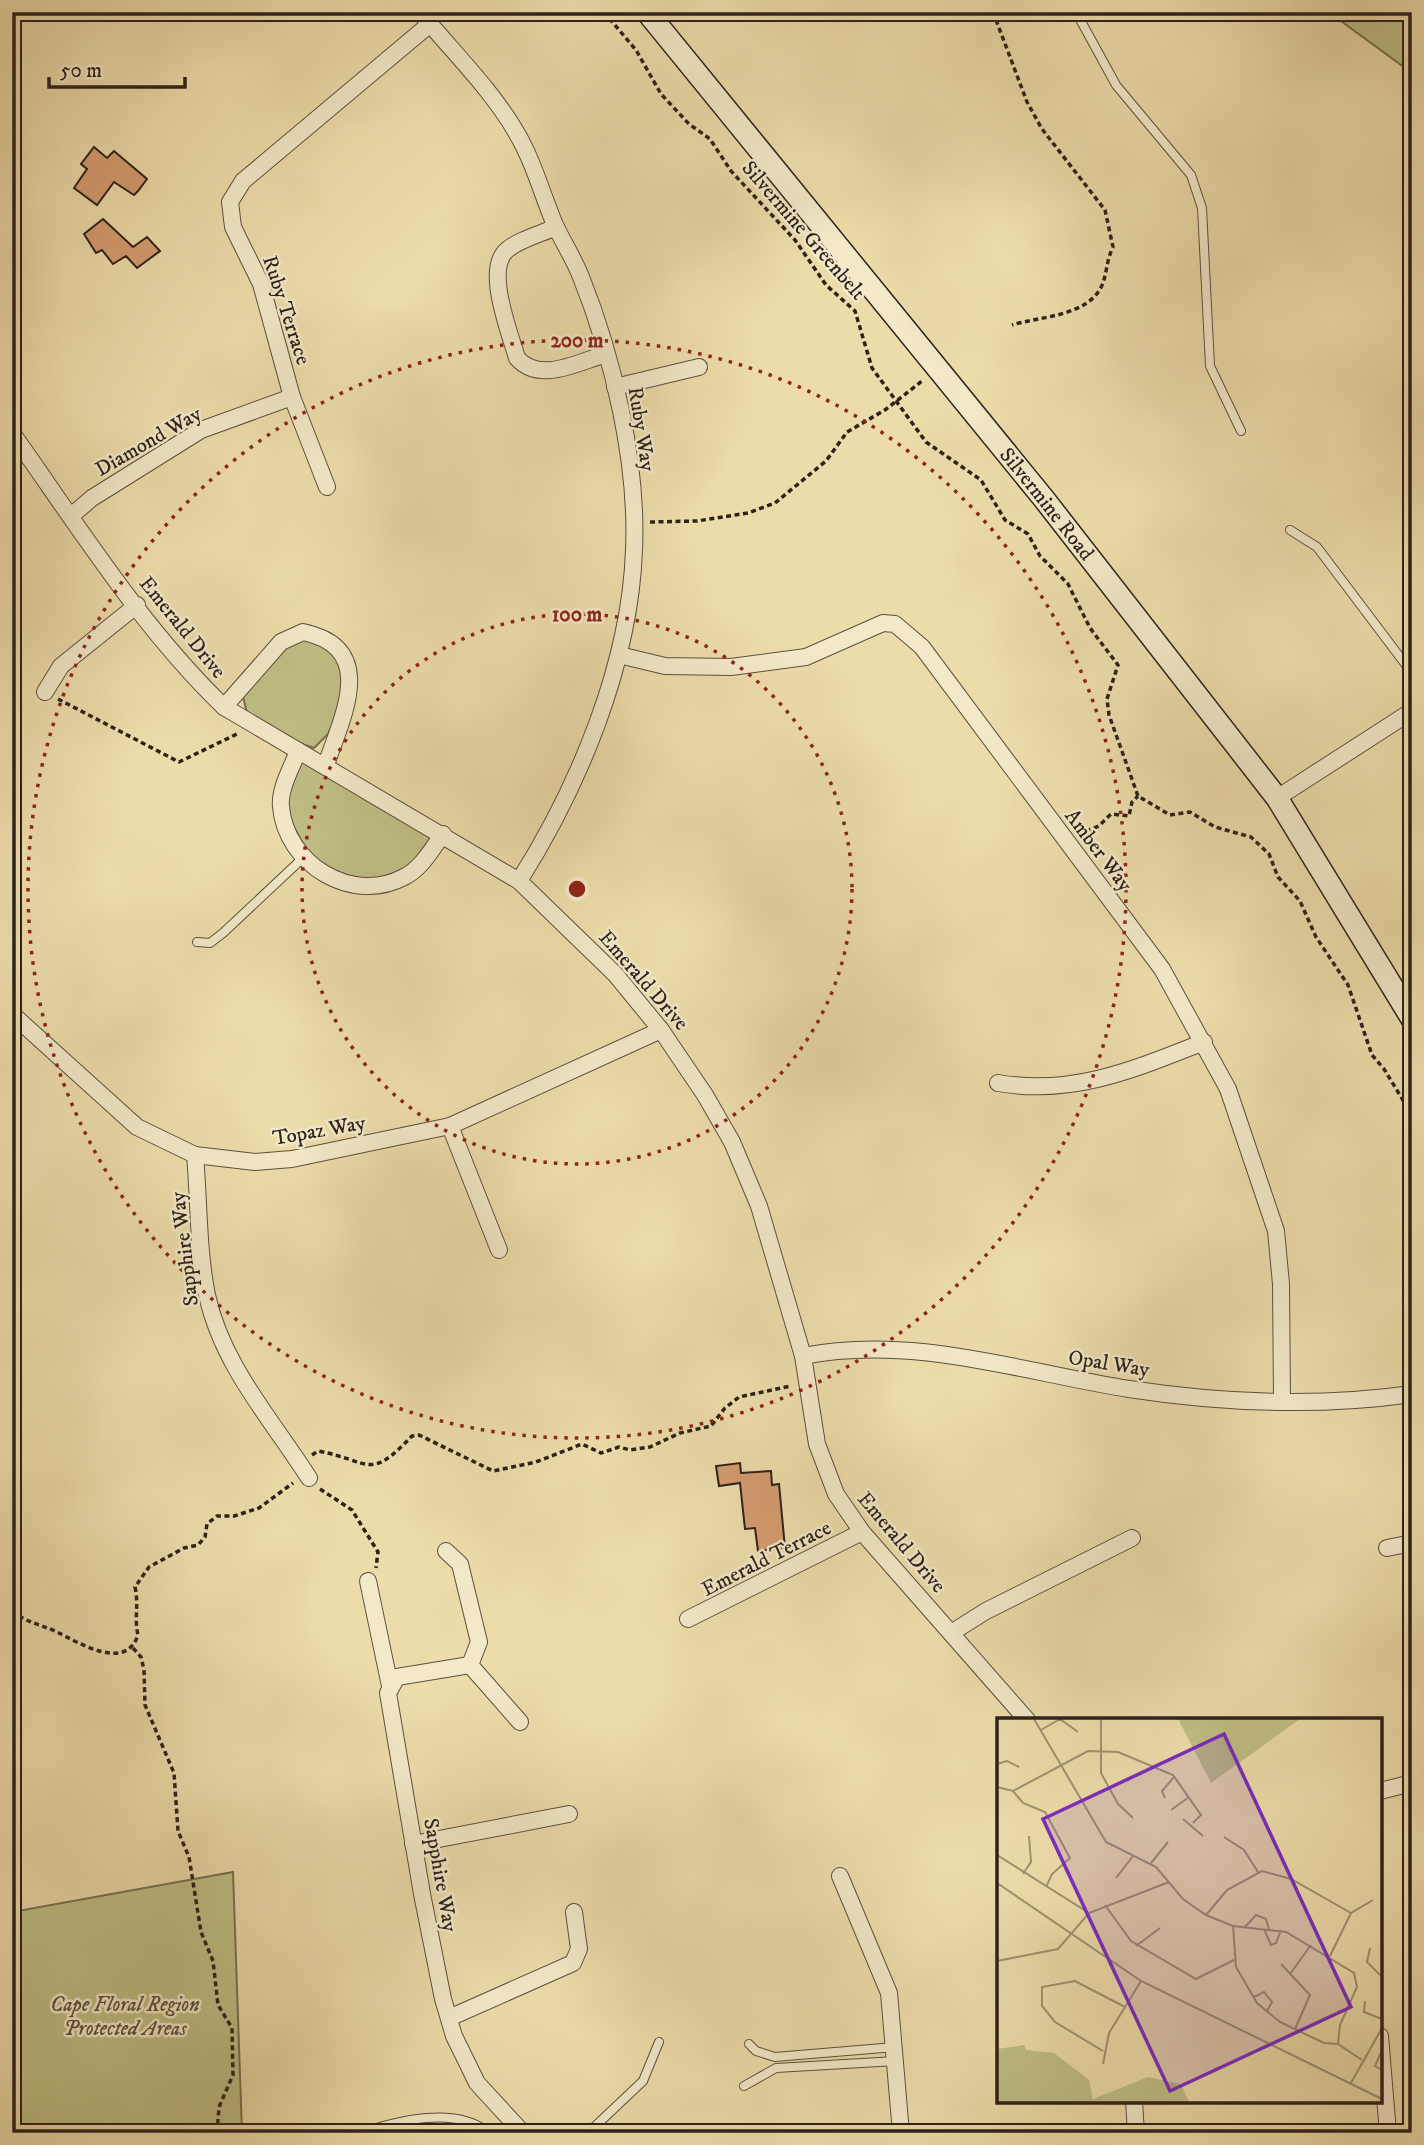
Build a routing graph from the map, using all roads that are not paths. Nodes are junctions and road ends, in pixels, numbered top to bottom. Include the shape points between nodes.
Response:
1 (647, 12) edge
2 (1076, 12) edge
3 (425, 18) edge
4 (556, 227) junction
5 (606, 354) junction
6 (699, 368) dead end
7 (615, 387) junction
8 (292, 397) junction
9 (1241, 430) dead end
10 (12, 433) edge
11 (327, 487) dead end
12 (71, 516) junction
13 (1290, 530) dead end
14 (137, 605) junction
15 (619, 655) junction
16 (1412, 673) edge
17 (45, 692) road end
18 (224, 707) junction
19 (1412, 711) edge
20 (298, 751) junction
21 (326, 765) junction
22 (1278, 798) junction
23 (443, 834) junction
24 (304, 857) junction
25 (519, 881) junction
26 (197, 942) dead end
27 (12, 1014) edge
28 (1412, 1019) edge
29 (661, 1030) junction
30 (1204, 1042) junction
31 (998, 1083) dead end
32 (450, 1126) junction
33 (195, 1156) junction
34 (499, 1250) dead end
35 (803, 1356) junction
36 (1411, 1396) edge
37 (1282, 1400) junction
38 (305, 1471) road end
39 (862, 1532) junction
40 (1132, 1538) dead end
41 (1412, 1543) edge
42 (1387, 1548) dead end
43 (446, 1551) dead end
44 (369, 1581) road end
45 (688, 1619) dead end
46 (951, 1633) junction
47 (470, 1665) junction
48 (390, 1686) junction
49 (1025, 1718) edge
50 (520, 1721) dead end
51 (1412, 1783) edge
52 (1382, 1790) edge
53 (569, 1814) dead end
54 (413, 1844) junction
55 (840, 1876) dead end
56 (574, 1912) dead end
57 (449, 2018) junction
58 (659, 2042) dead end
59 (749, 2044) dead end
60 (896, 2054) junction
61 (1382, 2060) edge
62 (744, 2086) dead end
63 (1134, 2103) edge
64 (360, 2133) edge
65 (489, 2133) edge
66 (523, 2133) edge
67 (588, 2133) edge
68 (901, 2133) edge
69 (1136, 2133) edge
70 (1388, 2133) edge

1 - 22 street, Silvermine Road via 1044,499
2 - 9 lane via 1116,85 1196,183 1202,208 1210,366
3 - 4 street, Ruby Way via 517,133
3 - 8 street, Ruby Terrace via 243,181 230,202 233,228 261,285
4 - 5 street, Ruby Way via 580,274
4 - 5 street via 500,257 497,282 517,358 525,366 547,372
5 - 7 street, Ruby Way
6 - 7 street
7 - 15 street, Ruby Way via 634,522
8 - 11 street, Ruby Terrace
8 - 12 street, Diamond Way via 191,436
10 - 12 street, Emerald Drive
12 - 14 street, Emerald Drive
13 - 16 lane via 1317,547
14 - 17 street via 61,666
14 - 18 street, Emerald Drive via 195,680
15 - 25 street, Ruby Way via 563,805
15 - 30 street, Amber Way via 665,666 731,667 806,657 870,627 895,624 922,647 1162,969
18 - 20 street, Emerald Drive
18 - 21 street via 281,642 303,632 332,644 347,662 351,684
19 - 22 street
20 - 21 street, Emerald Drive
20 - 24 street via 281,807 293,842
21 - 23 street, Emerald Drive
22 - 28 street, Silvermine Road
23 - 24 street via 415,870 376,886 335,881
23 - 25 street, Emerald Drive
24 - 26 lane via 223,933 210,943
25 - 29 street, Emerald Drive via 615,974
27 - 33 street, Topaz Way via 117,1112
29 - 32 street, Topaz Way
29 - 35 street, Emerald Drive via 732,1142 759,1206
30 - 31 street via 1085,1084 1026,1088
30 - 37 street, Amber Way via 1228,1089 1276,1231
32 - 33 street, Topaz Way via 292,1159 255,1162
32 - 34 street
33 - 38 street, Sapphire Way via 207,1294 217,1328 242,1380
35 - 37 street, Opal Way via 865,1347 908,1349 1131,1389
35 - 39 street, Emerald Drive via 825,1470
36 - 37 street, Opal Way
39 - 45 street, Emerald Terrace
39 - 46 street, Emerald Drive
40 - 46 street
41 - 42 street
43 - 47 street via 460,1564 479,1642
44 - 48 street, Sapphire Way
46 - 49 street, Emerald Drive
47 - 48 street via 407,1673
47 - 50 street
48 - 54 street, Sapphire Way
51 - 52 street
53 - 54 street
54 - 57 street, Sapphire Way
55 - 60 street via 889,1993
56 - 57 street via 579,1949 573,1963
57 - 66 street, Sapphire Way via 463,2060 477,2083
58 - 67 lane via 643,2081
59 - 60 lane via 775,2057
60 - 62 lane via 776,2068
60 - 68 street
61 - 70 street
63 - 69 street
64 - 65 lane via 459,2118

